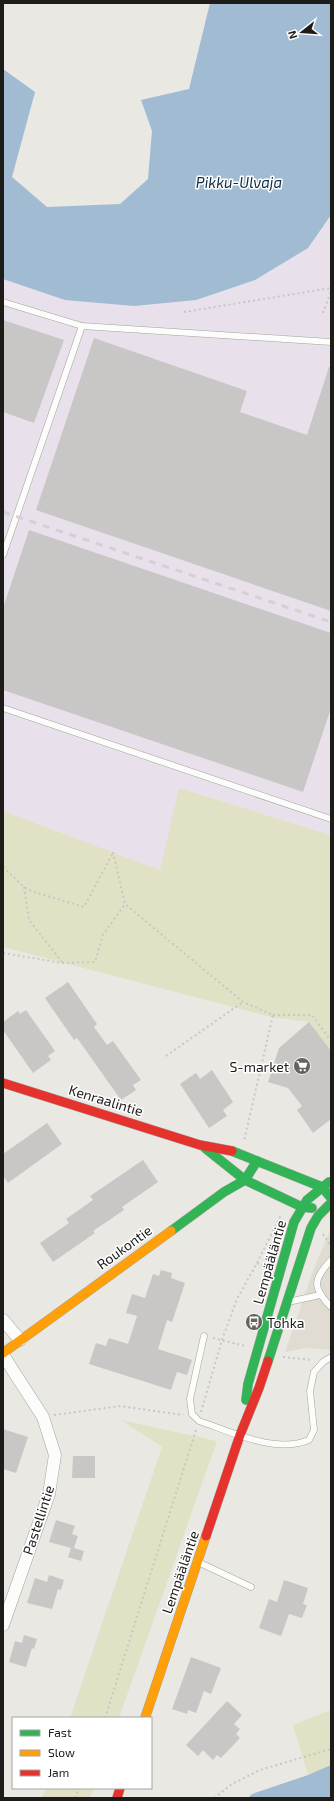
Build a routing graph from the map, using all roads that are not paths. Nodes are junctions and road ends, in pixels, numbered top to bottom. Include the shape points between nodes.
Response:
1 (3, 302) edge
2 (82, 326) junction
3 (331, 342) edge
4 (3, 555) edge
5 (3, 708) edge
6 (331, 819) edge
7 (3, 1083) edge
8 (200, 1145) junction
9 (257, 1161) junction
10 (245, 1180) junction
11 (331, 1180) edge
12 (322, 1187) junction
13 (331, 1198) edge
14 (331, 1202) edge
15 (302, 1206) junction
16 (331, 1260) edge
17 (320, 1295) junction
18 (286, 1303) junction
19 (331, 1307) edge
20 (3, 1320) edge
21 (204, 1336) road end
22 (20, 1340) junction
23 (3, 1354) edge
24 (331, 1357) edge
25 (240, 1435) junction
26 (198, 1562) junction
27 (250, 1587) dead end
28 (3, 1625) edge
29 (145, 1717) edge

1 - 2 lane
2 - 3 lane
2 - 4 lane
5 - 6 lane
7 - 8 main road, Kenraalintie
8 - 9 main road, Kenraalintie via 228,1150
8 - 10 main road, Kenraalintie
9 - 10 main road, Roukontie
9 - 12 main road, Kenraalintie
10 - 15 main road, Kenraalintie
10 - 22 main road, Roukontie via 224,1192
11 - 12 main road, Lempääläntie
12 - 13 main road, Kenraalintie
12 - 15 main road, Lempääläntie
14 - 15 main road, Kenraalintie via 309,1209
14 - 18 main road, Lempääläntie via 311,1228
15 - 25 main road, Lempääläntie via 294,1222 248,1384
16 - 17 lane via 319,1273 316,1282
17 - 18 lane
17 - 19 lane
18 - 25 main road, Lempääläntie via 259,1388
20 - 22 street
21 - 25 lane via 190,1399 192,1414 199,1421
22 - 23 main road, Roukontie
23 - 28 street, Pastellintie via 43,1417 55,1455 49,1494
24 - 25 lane via 314,1372 310,1391 314,1430 309,1440 298,1445 258,1442
25 - 26 main road, Lempääläntie
26 - 27 lane
26 - 29 main road, Lempääläntie

